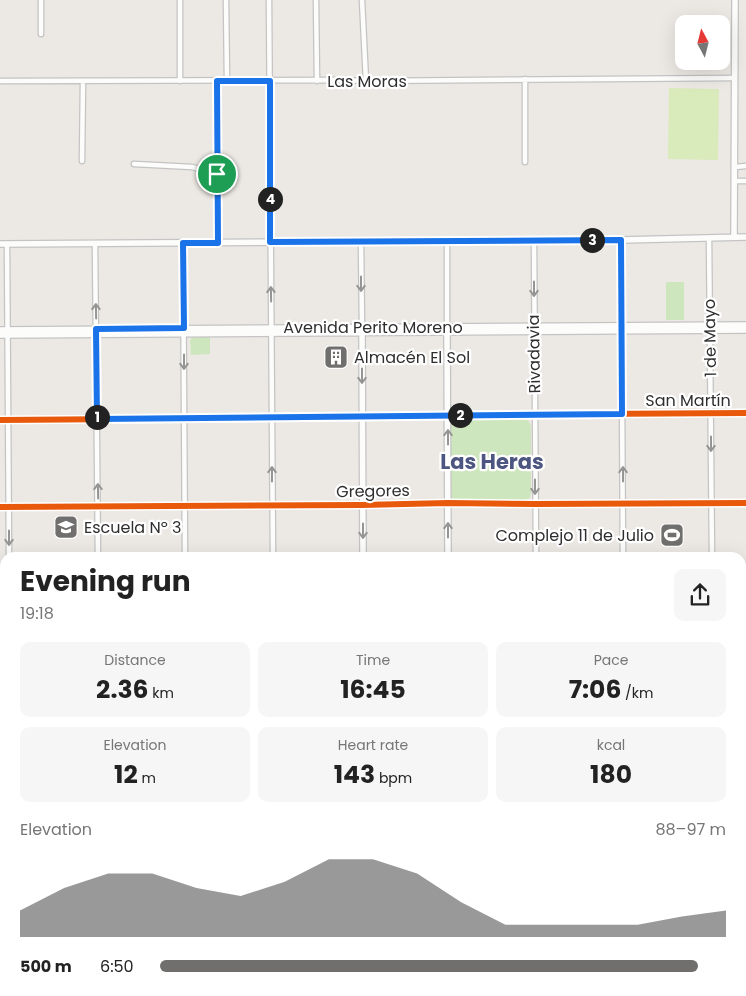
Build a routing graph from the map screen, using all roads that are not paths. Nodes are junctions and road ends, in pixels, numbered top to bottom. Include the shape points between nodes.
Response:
1 (41, 0) edge
2 (180, 0) edge
3 (226, 0) edge
4 (270, 0) edge
5 (316, 0) edge
6 (362, 0) edge
7 (735, 0) edge
8 (41, 34) dead end
9 (735, 78) junction
10 (525, 79) junction
11 (317, 80) junction
12 (0, 81) edge
13 (83, 81) junction
14 (180, 81) junction
15 (217, 81) junction
16 (226, 81) junction
17 (270, 81) junction
18 (366, 82) junction
19 (82, 161) dead end
20 (525, 162) dead end
21 (134, 164) dead end
22 (734, 166) junction
23 (746, 166) edge
24 (217, 174) junction
25 (734, 181) junction
26 (746, 181) edge
27 (746, 236) edge
28 (734, 237) junction
29 (709, 238) junction
30 (534, 240) junction
31 (621, 240) junction
32 (447, 241) junction
33 (270, 242) junction
34 (361, 242) junction
35 (183, 243) junction
36 (218, 243) junction
37 (0, 244) edge
38 (7, 244) junction
39 (95, 244) junction
40 (746, 325) edge
41 (622, 328) junction
42 (710, 328) junction
43 (534, 329) junction
44 (0, 330) edge
45 (362, 330) junction
46 (447, 330) junction
47 (746, 330) edge
48 (184, 331) junction
49 (271, 331) junction
50 (8, 332) junction
51 (96, 332) junction
52 (0, 335) edge
53 (746, 413) edge
54 (622, 414) junction
55 (711, 414) junction
56 (448, 415) junction
57 (535, 415) junction
58 (362, 417) junction
59 (184, 418) junction
60 (272, 418) junction
61 (97, 419) junction
62 (0, 420) edge
63 (8, 420) junction
64 (448, 503) junction
65 (623, 503) junction
66 (711, 503) junction
67 (746, 503) edge
68 (535, 504) junction
69 (272, 505) junction
70 (362, 505) junction
71 (98, 506) junction
72 (185, 506) junction
73 (0, 507) edge
74 (9, 507) junction
75 (9, 552) edge
76 (98, 552) edge
77 (186, 552) edge
78 (273, 552) edge
79 (363, 552) edge
80 (448, 552) edge
81 (536, 552) edge
82 (623, 552) edge
83 (712, 552) edge

1 - 8 street
2 - 14 street
3 - 16 street
4 - 17 street
5 - 11 street
6 - 18 street
7 - 9 street
9 - 10 street, Las Moras
9 - 22 street
10 - 18 street, Las Moras
10 - 20 street
11 - 17 street, Las Moras
11 - 18 street, Las Moras
12 - 13 street, Las Moras
13 - 14 street, Las Moras
13 - 19 street
14 - 15 street, Las Moras
15 - 16 street, Las Moras
15 - 24 street
16 - 17 street, Las Moras
17 - 33 street
21 - 24 street via 187,166
22 - 23 street
22 - 25 street
24 - 36 street
25 - 26 street
25 - 28 street
27 - 28 street
28 - 29 street
29 - 31 street
29 - 42 street, 1 de Mayo
30 - 31 street
30 - 32 street
30 -> 43 street, Rivadavia
31 - 41 street
32 - 34 street
32 - 46 street
33 - 34 street
33 - 36 street
49 -> 33 street
34 -> 45 street
35 - 36 street
35 - 39 street
35 - 48 street
37 - 38 street
38 - 39 street
38 - 50 street
51 -> 39 street
40 - 42 street, Avenida Perito Moreno
41 - 42 street, Avenida Perito Moreno
41 - 43 street, Avenida Perito Moreno
41 - 54 street
42 - 47 street, Avenida Perito Moreno
42 - 55 street, 1 de Mayo
43 - 46 street, Avenida Perito Moreno
43 - 57 street, Rivadavia
44 - 50 street, Avenida Perito Moreno
45 - 46 street, Avenida Perito Moreno
45 - 49 street, Avenida Perito Moreno
45 -> 58 street
46 - 56 street
48 - 49 street, Avenida Perito Moreno
48 - 51 street, Avenida Perito Moreno
48 -> 59 street
49 - 60 street
50 - 51 street, Avenida Perito Moreno
50 - 52 street, Avenida Perito Moreno
50 - 63 street
51 - 61 street
53 - 55 street, San Martín
54 - 55 street, San Martín
54 - 57 street, San Martín
65 -> 54 street
55 -> 66 street, 1 de Mayo
56 - 57 street, San Martín
56 - 58 street, San Martín
64 -> 56 street
57 -> 68 street, Rivadavia
58 - 60 street, San Martín
58 - 70 street
59 - 60 street, San Martín
59 - 61 street, San Martín
59 - 72 street
69 -> 60 street
61 - 63 street, San Martín
71 -> 61 street
62 - 63 street, San Martín
63 - 74 street
64 - 68 street, Gregores
64 - 70 street, Gregores
80 -> 64 street
65 - 66 street, Gregores
65 - 68 street, Gregores
65 - 82 street
66 - 67 street, Gregores
66 - 83 street, 1 de Mayo
68 - 81 street, Rivadavia
69 - 70 street, Gregores
69 - 72 street, Gregores
69 - 78 street
70 -> 79 street
71 - 72 street, Gregores
71 - 74 street, Gregores
71 - 76 street
72 - 77 street
73 - 74 street, Gregores
74 -> 75 street

